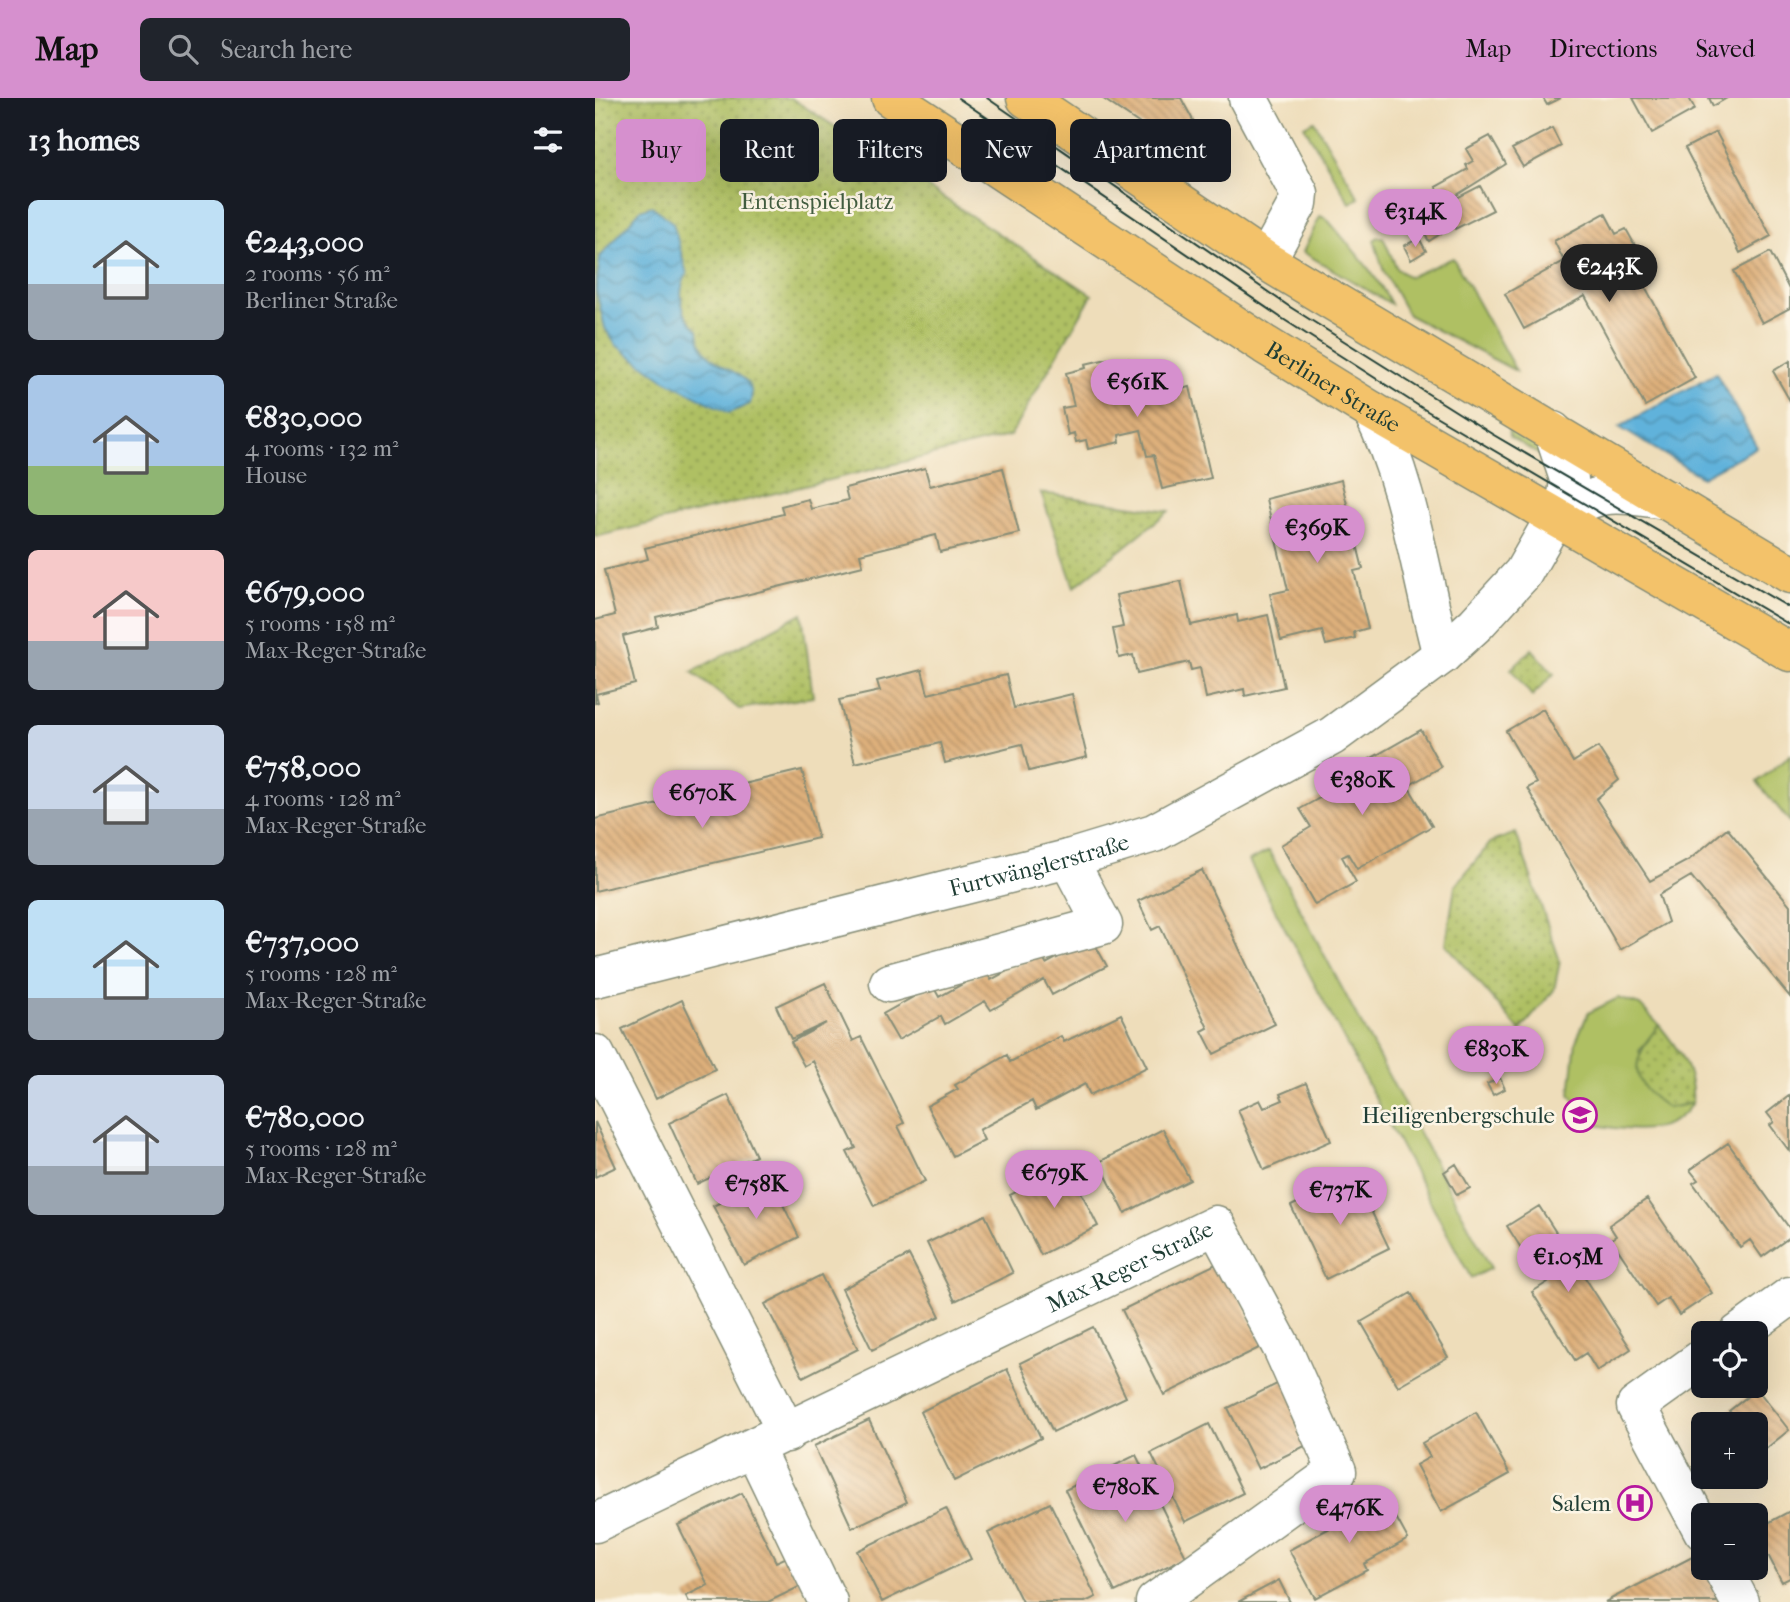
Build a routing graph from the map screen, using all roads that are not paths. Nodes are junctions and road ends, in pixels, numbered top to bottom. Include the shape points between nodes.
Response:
1 (891, 98) edge
2 (1026, 98) edge
3 (1255, 112) edge
4 (1266, 261) junction
5 (1372, 411) junction
6 (1553, 431) junction
7 (1668, 500) junction
8 (1556, 519) junction
9 (1784, 561) edge
10 (1790, 652) edge
11 (1442, 655) junction
12 (1068, 859) junction
13 (595, 978) edge
14 (889, 983) dead end
15 (595, 1054) edge
16 (1790, 1296) edge
17 (1756, 1321) edge
18 (1691, 1367) edge
19 (770, 1441) junction
20 (1691, 1509) edge
21 (595, 1523) edge
22 (1728, 1580) edge
23 (828, 1602) edge
24 (1155, 1602) edge
25 (1740, 1602) edge

1 - 5 main road, Berliner Straße
2 - 4 main road
3 - 4 street via 1299,193
4 - 6 main road
5 - 8 main road, Berliner Straße
5 - 11 street via 1399,479
6 - 7 main road
6 - 8 street, Furtwänglerstraße via 1569,479
7 - 8 street, Furtwänglerstraße via 1596,495
7 - 9 main road
8 - 10 main road, Berliner Straße
8 - 11 street, Furtwänglerstraße via 1523,573
11 - 12 street, Furtwänglerstraße via 1332,736 1194,814 1154,833
12 - 13 street, Furtwänglerstraße
12 - 14 street via 1104,925
15 - 19 street
16 - 17 street
18 - 20 street via 1636,1406
19 - 21 street, Max-Reger-Straße
19 - 23 street
19 - 24 street, Max-Reger-Straße via 1216,1225 1282,1348 1337,1471
22 - 25 street

